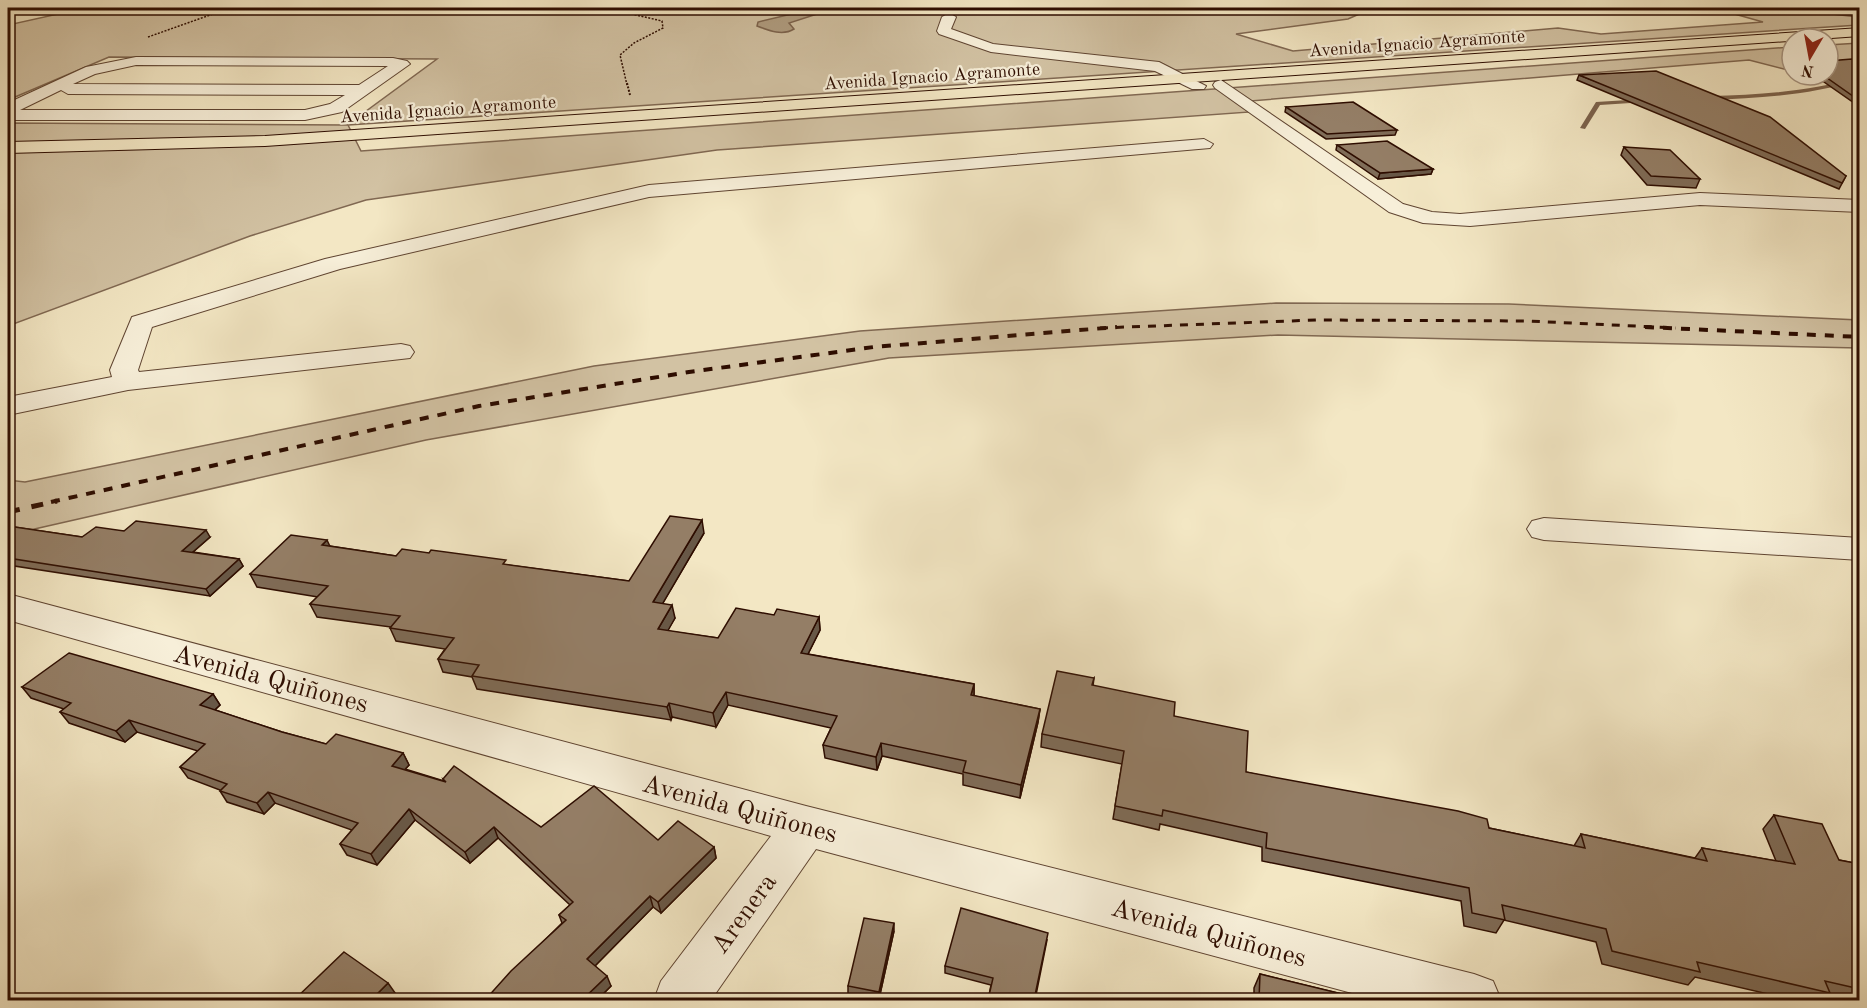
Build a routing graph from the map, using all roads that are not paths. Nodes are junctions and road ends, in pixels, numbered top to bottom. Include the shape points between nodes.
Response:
1 (949, 17) dead end
2 (1860, 32) edge
3 (1860, 39) edge
4 (1840, 41) edge
5 (1780, 45) edge
6 (263, 61) junction
7 (1181, 79) junction
8 (1221, 85) junction
9 (1198, 86) junction
10 (51, 89) junction
11 (211, 89) junction
12 (364, 90) junction
13 (8, 109) edge
14 (8, 115) edge
15 (1204, 144) dead end
16 (8, 148) edge
17 (8, 159) edge
18 (1860, 207) edge
19 (401, 352) dead end
20 (128, 382) junction
21 (8, 406) edge
22 (1544, 529) dead end
23 (1860, 549) edge
24 (8, 607) edge
25 (806, 826) junction
26 (680, 1000) edge
27 (1474, 1000) edge

1 - 7 street via 944,31 991,48 1159,67
2 - 7 main road, Avenida Ignacio Agramonte
3 - 4 main road
5 - 8 main road, Avenida Ignacio Agramonte
6 - 10 street via 136,61 92,70
6 - 11 street
6 - 12 street via 402,64
7 - 9 street
7 - 16 main road, Avenida Ignacio Agramonte via 265,141
8 - 9 main road, Avenida Ignacio Agramonte
8 - 18 street via 1396,208 1419,217 1470,220 1700,199
9 - 17 main road, Avenida Ignacio Agramonte via 250,151
10 - 11 street
10 - 13 street
11 - 12 street
12 - 14 street via 336,108 304,115
15 - 20 street via 649,191 333,264 141,322 124,370
19 - 20 street
20 - 21 street
22 - 23 street
24 - 25 street, Avenida Quiñones
25 - 26 street, Arenera
25 - 27 street, Avenida Quiñones

